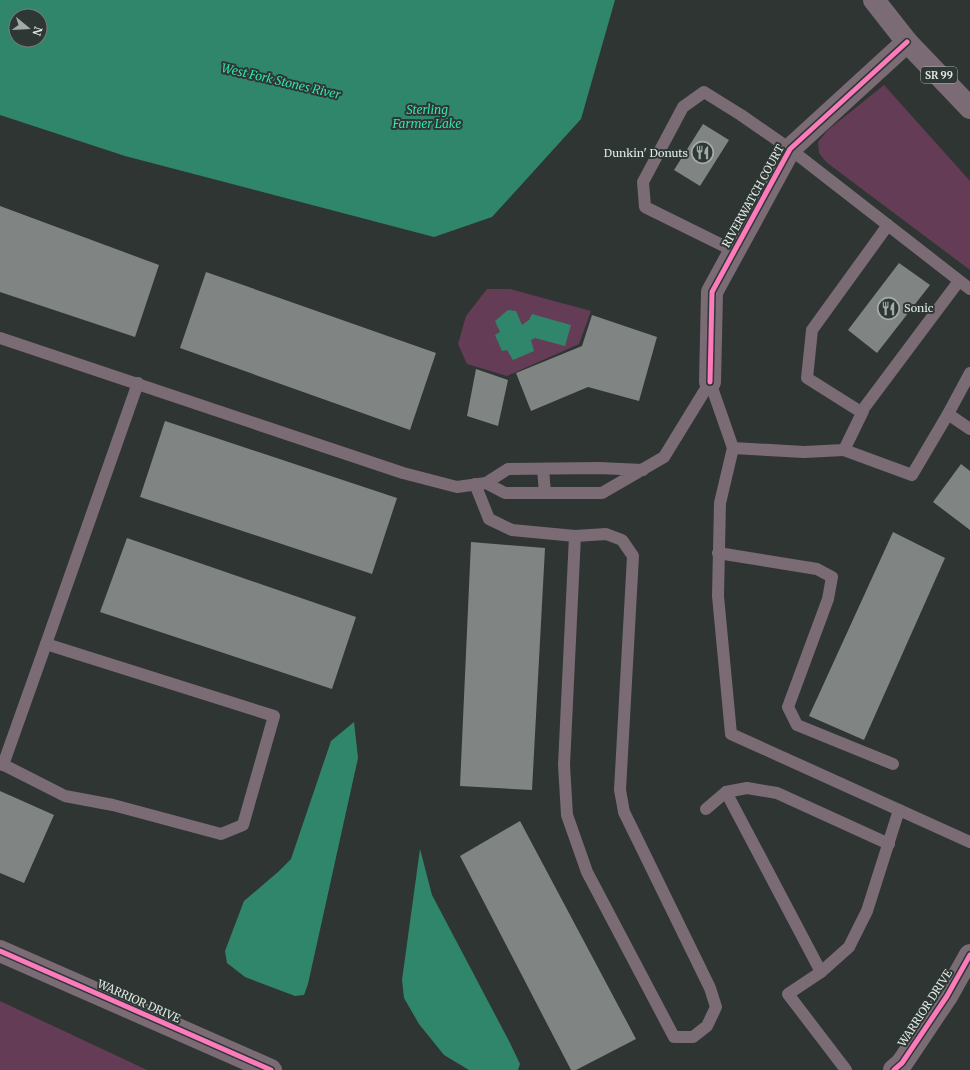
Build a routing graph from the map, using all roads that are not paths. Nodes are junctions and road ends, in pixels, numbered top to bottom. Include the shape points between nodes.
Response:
1 (874, 0) edge
2 (907, 42) junction
3 (970, 108) edge
4 (790, 149) junction
5 (888, 225) junction
6 (734, 251) junction
7 (960, 281) junction
8 (970, 290) edge
9 (0, 338) edge
10 (970, 373) edge
11 (710, 382) junction
12 (138, 383) junction
13 (862, 411) junction
14 (948, 414) junction
15 (970, 429) edge
16 (733, 448) junction
17 (844, 450) junction
18 (543, 469) junction
19 (643, 470) junction
20 (481, 484) junction
21 (545, 493) junction
22 (575, 536) junction
23 (718, 553) junction
24 (46, 644) junction
25 (1, 764) edge
26 (893, 764) dead end
27 (726, 792) junction
28 (706, 809) dead end
29 (899, 810) junction
30 (970, 842) edge
31 (890, 844) junction
32 (0, 951) edge
33 (970, 955) edge
34 (821, 972) junction
35 (271, 1070) edge
36 (846, 1070) edge
37 (894, 1070) edge

1 - 2 street, SR 99
2 - 3 street, SR 99
2 - 4 street, RIVERWATCH COURT
4 - 5 lane
4 - 6 street, RIVERWATCH COURT
4 - 6 lane via 704,92 683,107 643,182 645,207
5 - 7 lane
5 - 13 lane via 812,330 806,378
6 - 11 street, RIVERWATCH COURT via 712,292
7 - 8 lane
7 - 13 lane
9 - 12 lane
10 - 14 lane
11 - 16 lane
11 - 19 lane via 664,457
12 - 20 lane via 403,473 457,487
12 - 24 lane
13 - 17 lane
14 - 15 lane
14 - 17 lane via 912,475
16 - 17 lane via 804,452
16 - 23 lane via 720,503
18 - 19 lane
18 - 20 lane via 508,469
18 - 21 lane
19 - 21 lane via 602,493
20 - 21 lane via 505,493
20 - 22 lane via 489,519 512,530
22 - 22 lane via 564,765 567,815 587,872 674,1037 694,1037 707,1026 716,1007 710,988 624,812 620,790 633,556 622,540 606,534
23 - 26 lane via 816,569 832,577 828,599 788,707 798,725
23 - 29 lane via 718,596 731,734
24 - 25 lane
24 - 25 lane via 274,716 243,825 221,834 113,805 65,796
27 - 28 lane
27 - 31 lane via 747,788 777,793
27 - 34 lane
29 - 30 lane
29 - 31 lane
31 - 34 lane via 867,911 849,947
32 - 35 street, WARRIOR DRIVE
33 - 37 street, WARRIOR DRIVE via 947,996 902,1063
34 - 36 lane via 788,994

